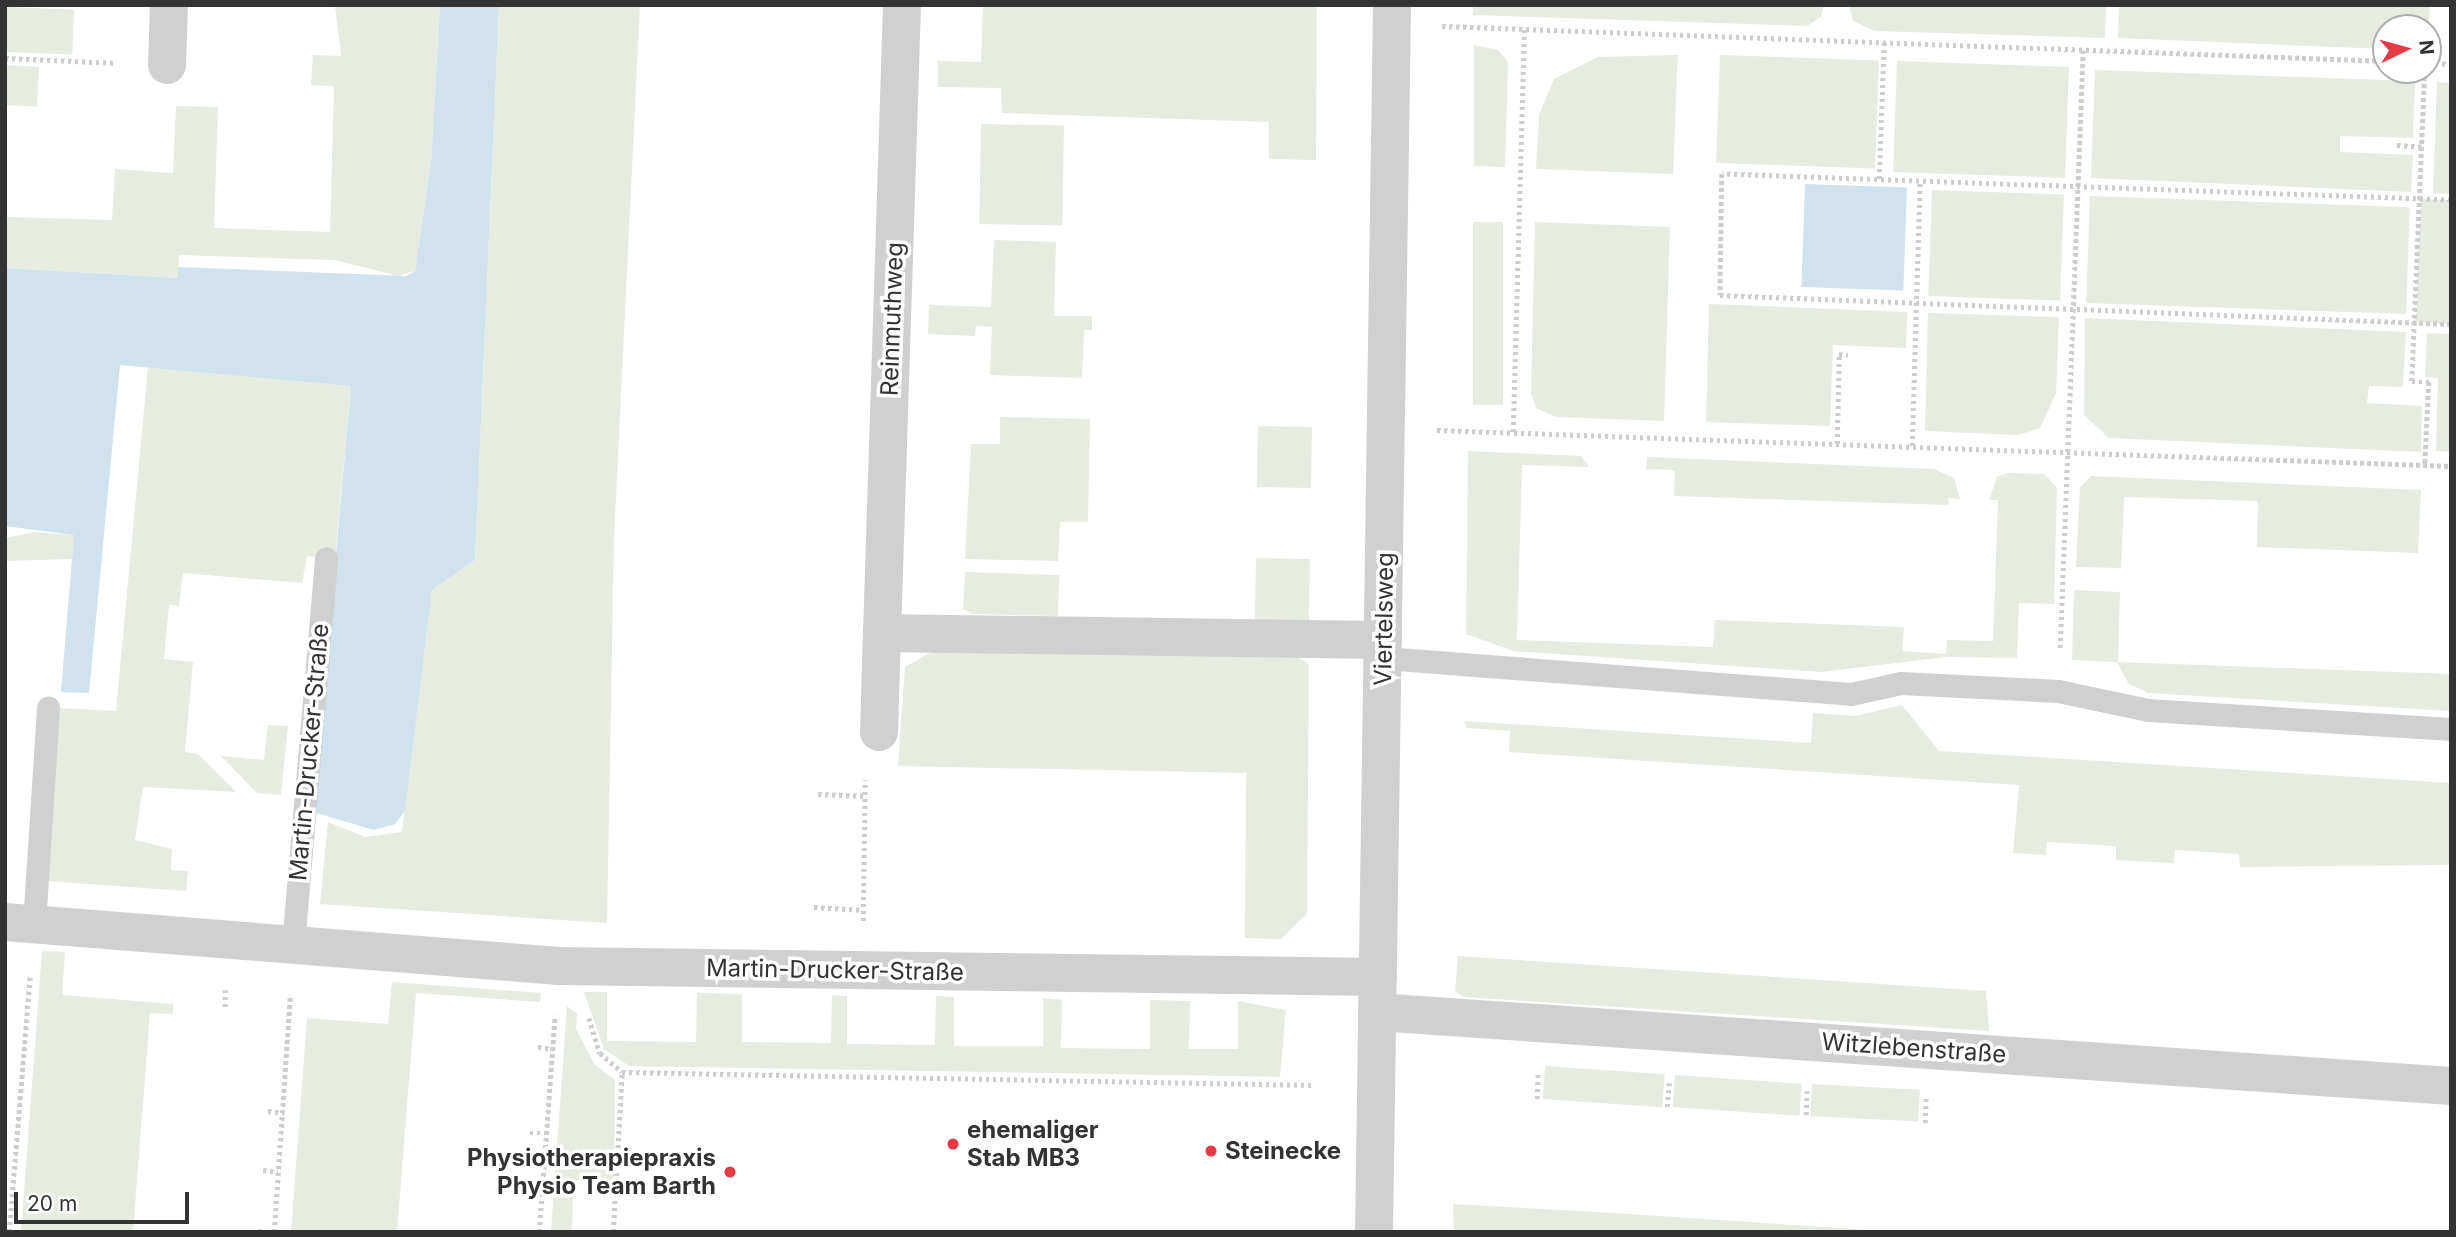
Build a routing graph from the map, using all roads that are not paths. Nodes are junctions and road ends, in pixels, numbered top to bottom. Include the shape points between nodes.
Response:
1 (169, 5) edge
2 (902, 5) edge
3 (1392, 15) edge
4 (167, 65) road end
5 (326, 558) dead end
6 (882, 633) junction
7 (1384, 649) junction
8 (48, 707) dead end
9 (2451, 729) edge
10 (879, 732) road end
11 (20, 923) edge
12 (293, 945) junction
13 (1377, 994) junction
14 (2451, 1086) edge
15 (1374, 1232) edge

1 - 4 street
2 - 6 street, Reinmuthweg
3 - 7 street, Viertelsweg
5 - 12 lane, Martin-Drucker-Straße
6 - 7 street
6 - 10 street, Reinmuthweg
7 - 9 lane via 1851,694 1901,683 2058,691 2148,710
7 - 13 street, Viertelsweg
8 - 11 lane
11 - 12 street, Martin-Drucker-Straße
12 - 13 street, Martin-Drucker-Straße via 559,966 863,971
13 - 14 street, Witzlebenstraße
13 - 15 street, Viertelsweg

